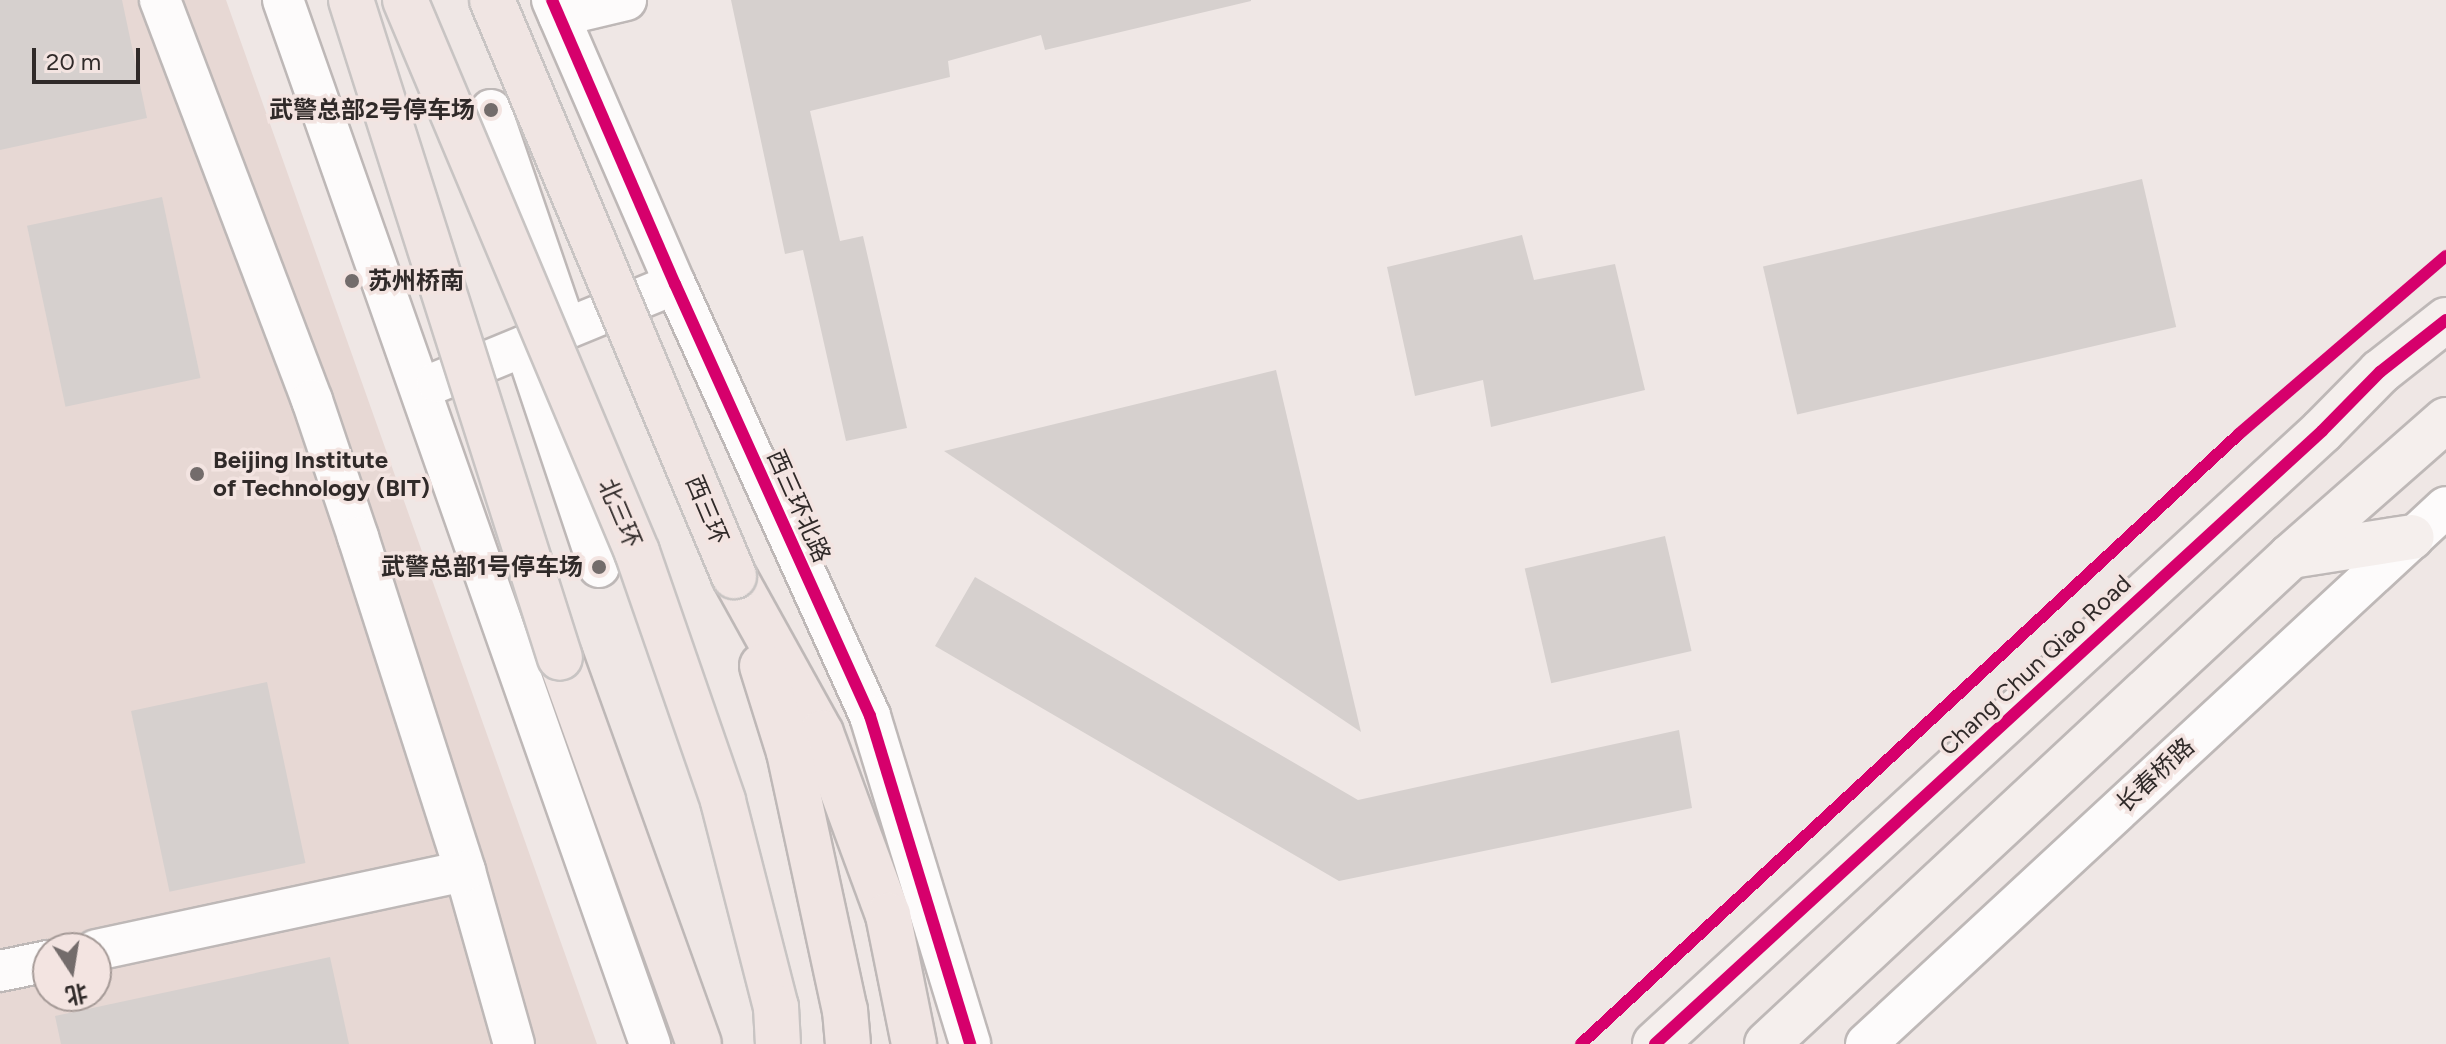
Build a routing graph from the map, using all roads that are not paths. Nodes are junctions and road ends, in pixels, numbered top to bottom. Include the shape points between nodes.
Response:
1 (160, 0) edge
2 (283, 0) edge
3 (351, 0) edge
4 (405, 0) edge
5 (492, 0) edge
6 (626, 0) edge
7 (555, 8) edge
8 (491, 110) dead end
9 (675, 284) junction
10 (2446, 320) edge
11 (566, 329) junction
12 (525, 346) junction
13 (419, 390) junction
14 (2446, 420) edge
15 (2446, 507) edge
16 (2412, 537) junction
17 (2291, 556) junction
18 (599, 567) dead end
19 (734, 576) junction
20 (465, 871) junction
21 (112, 947) edge
22 (32, 964) edge
23 (0, 971) edge
24 (514, 1044) edge
25 (650, 1044) edge
26 (699, 1044) edge
27 (778, 1044) edge
28 (848, 1044) edge
29 (914, 1044) edge
30 (970, 1044) edge
31 (1655, 1044) edge
32 (1767, 1044) edge
33 (1866, 1044) edge

1 - 20 street via 316,414
2 - 13 street
3 - 26 highway, bridge via 560,658
4 - 27 highway, 北三环, bridge via 637,552 723,801 776,1007
5 - 19 highway, 西三环, bridge
6 - 7 street
7 - 9 street, 西三环北路
8 - 11 street
9 - 11 street
9 - 30 street, 西三环北路 via 870,716
10 - 31 main road, Chang Chun Qiao Road via 2380,372
11 - 12 street
12 - 13 street
12 - 18 street
13 - 25 street
14 - 17 main road
15 - 16 street, 长春桥路
16 - 17 main road
16 - 33 street, 长春桥路
17 - 32 main road
19 - 28 highway, 西三环 via 789,752
19 - 29 highway via 821,733 888,915
20 - 21 street
20 - 24 street
22 - 23 street

